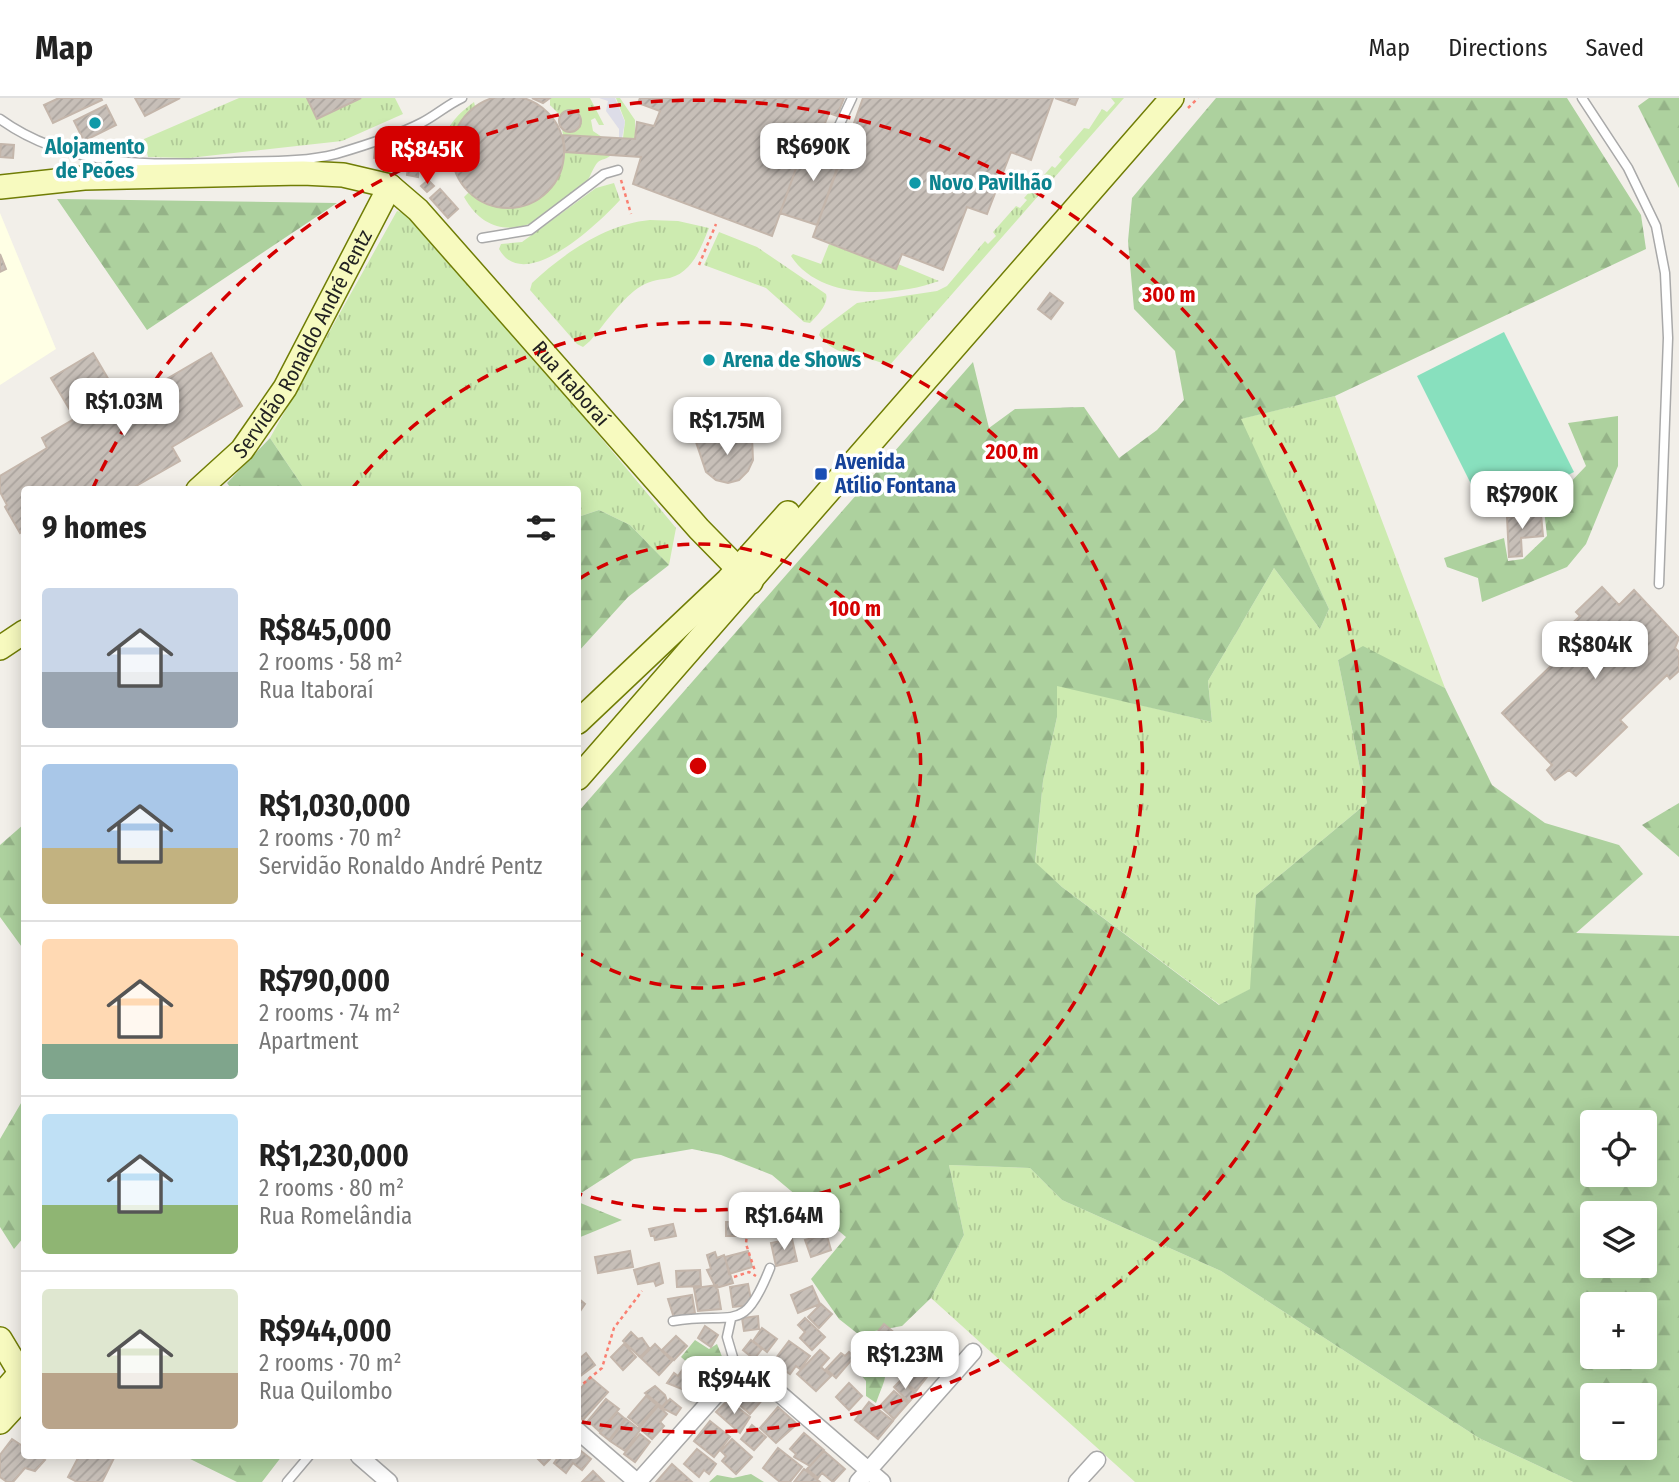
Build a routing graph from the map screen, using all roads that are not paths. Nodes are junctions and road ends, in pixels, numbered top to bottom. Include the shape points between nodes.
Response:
1 (461, 98) edge
2 (852, 98) edge
3 (1153, 98) edge
4 (1172, 98) edge
5 (1581, 98) edge
6 (0, 119) edge
7 (823, 160) dead end
8 (618, 170) road end
9 (390, 186) junction
10 (0, 187) edge
11 (482, 239) dead end
12 (202, 486) edge
13 (744, 575) junction
14 (1659, 584) dead end
15 (21, 634) edge
16 (0, 648) edge
17 (581, 719) edge
18 (581, 774) edge
19 (770, 1268) dead end
20 (731, 1319) junction
21 (673, 1321) dead end
22 (2, 1347) edge
23 (973, 1352) dead end
24 (741, 1369) junction
25 (21, 1371) edge
26 (21, 1378) edge
27 (9, 1400) edge
28 (581, 1434) edge
29 (306, 1459) edge
30 (362, 1459) edge
31 (1097, 1460) dead end
32 (863, 1476) edge
33 (287, 1482) edge
34 (389, 1482) edge
35 (637, 1482) edge
36 (882, 1482) edge
37 (1077, 1482) edge

1 - 6 lane via 422,123 335,154 267,162 111,162 45,144
2 - 7 lane
3 - 13 main road
4 - 13 main road via 795,526
5 - 14 lane via 1628,168 1656,226 1665,273 1668,338
8 - 11 lane via 604,174 530,230
9 - 10 main road via 343,175 303,173 84,178
9 - 12 main road, Servidão Ronaldo André Pentz via 285,387 242,450
9 - 13 main road, Rua Itaboraí via 418,210
13 - 17 main road
13 - 18 main road
15 - 16 main road
19 - 20 lane via 757,1302
20 - 21 lane
20 - 24 lane via 727,1338
22 - 25 main road
23 - 32 street
24 - 32 street via 757,1374
24 - 35 street
26 - 27 main road
28 - 35 street
29 - 33 lane
30 - 34 street
31 - 37 street
32 - 36 street

